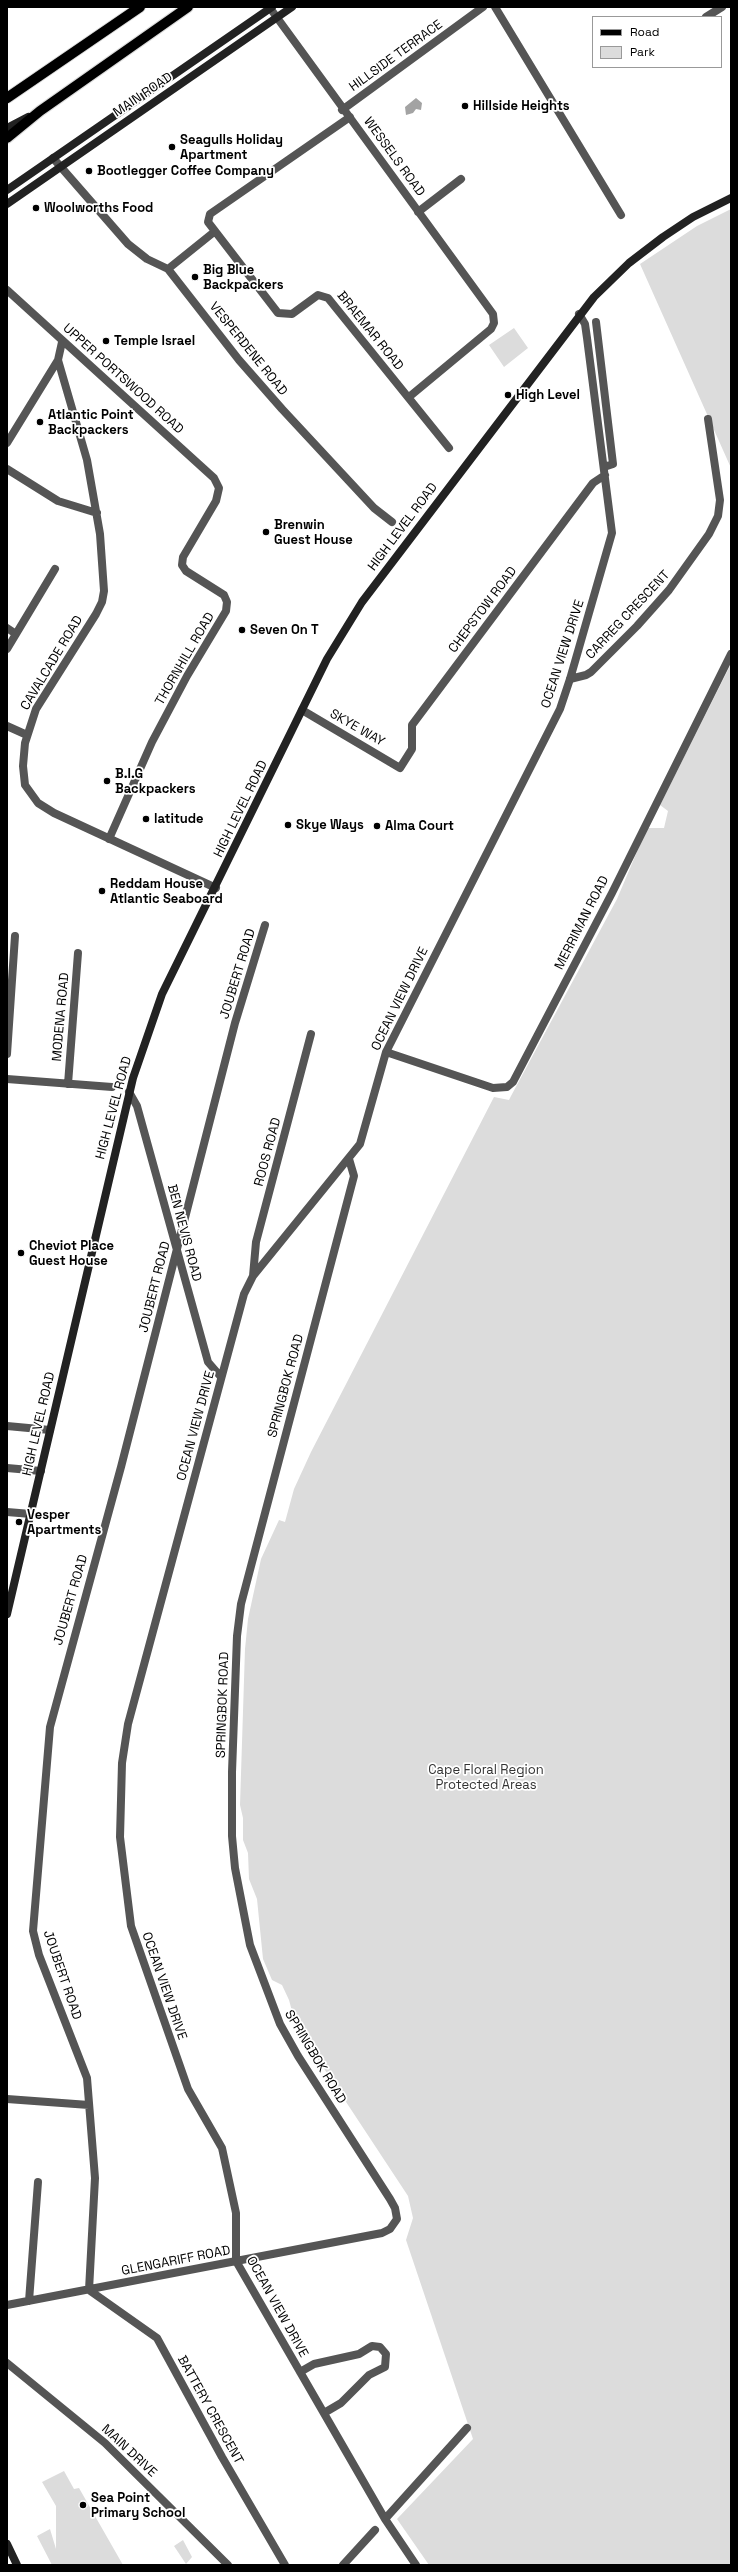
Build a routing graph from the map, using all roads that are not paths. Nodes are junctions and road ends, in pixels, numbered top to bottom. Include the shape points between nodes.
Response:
1 (140, 7) edge
2 (188, 7) edge
3 (292, 7) edge
4 (483, 7) edge
5 (495, 7) edge
6 (722, 7) edge
7 (271, 8) edge
8 (708, 16) edge
9 (276, 18) junction
10 (22, 88) junction
11 (7, 92) edge
12 (7, 98) edge
13 (342, 110) junction
14 (40, 111) junction
15 (350, 117) junction
16 (7, 128) edge
17 (7, 138) edge
18 (53, 158) junction
19 (59, 166) junction
20 (461, 179) dead end
21 (7, 190) edge
22 (731, 198) edge
23 (7, 204) edge
24 (418, 212) junction
25 (621, 215) dead end
26 (214, 232) junction
27 (168, 269) junction
28 (7, 290) edge
29 (579, 314) junction
30 (596, 322) dead end
31 (62, 342) junction
32 (58, 360) junction
33 (409, 397) junction
34 (708, 419) dead end
35 (7, 443) edge
36 (449, 448) dead end
37 (7, 470) edge
38 (605, 471) junction
39 (219, 488) joint
40 (97, 513) junction
41 (392, 522) dead end
42 (55, 569) dead end
43 (7, 628) edge
44 (16, 634) junction
45 (7, 649) edge
46 (731, 654) edge
47 (570, 679) junction
48 (302, 710) junction
49 (7, 726) edge
50 (27, 735) junction
51 (400, 768) joint
52 (109, 839) junction
53 (216, 888) junction
54 (264, 926) dead end
55 (15, 936) dead end
56 (78, 953) dead end
57 (311, 1034) dead end
58 (386, 1052) junction
59 (7, 1054) edge
60 (7, 1079) edge
61 (68, 1084) junction
62 (112, 1087) dead end
63 (129, 1092) junction
64 (349, 1159) junction
65 (177, 1252) junction
66 (253, 1276) junction
67 (221, 1377) junction
68 (7, 1426) edge
69 (50, 1430) junction
70 (7, 1468) edge
71 (41, 1471) junction
72 (7, 1512) edge
73 (31, 1514) junction
74 (7, 1614) edge
75 (7, 2099) edge
76 (89, 2105) junction
77 (38, 2182) dead end
78 (394, 2226) joint
79 (236, 2261) junction
80 (89, 2290) junction
81 (29, 2301) junction
82 (7, 2305) edge
83 (7, 2363) edge
84 (300, 2372) junction
85 (324, 2414) junction
86 (467, 2428) dead end
87 (384, 2519) junction
88 (375, 2530) dead end
89 (7, 2544) edge
90 (17, 2565) edge
91 (228, 2565) edge
92 (285, 2565) edge
93 (343, 2565) edge
94 (416, 2565) edge

1 - 10 main road
2 - 14 main road
3 - 9 street, MAIN ROAD
4 - 13 street, HILLSIDE TERRACE
5 - 25 street
6 - 8 street
7 - 9 street, WESSELS ROAD
7 - 18 street, MAIN ROAD
9 - 13 street, WESSELS ROAD
9 - 19 street, MAIN ROAD
10 - 11 main road
10 - 12 main road
13 - 15 street, WESSELS ROAD
14 - 16 street
14 - 17 main road
15 - 24 street, WESSELS ROAD
15 - 26 street, BRAEMAR ROAD via 210,214 208,222
18 - 19 street, VESPERDENE ROAD
18 - 21 street, MAIN ROAD
19 - 23 street, MAIN ROAD
19 - 27 street, VESPERDENE ROAD via 128,244 147,259
20 - 24 street
22 - 29 street, HIGH LEVEL ROAD via 693,217 643,252 615,276
24 - 33 street, WESSELS ROAD via 493,314 494,323
26 - 27 street
26 - 33 street, BRAEMAR ROAD via 278,313 292,314 318,295 328,298
27 - 41 street, VESPERDENE ROAD via 239,360 282,409 374,508
28 - 31 street, UPPER PORTSWOOD ROAD
29 - 38 street, OCEAN VIEW DRIVE via 585,324
29 - 48 street, HIGH LEVEL ROAD via 348,620
30 - 38 street via 613,464
31 - 32 street, CAVALCADE ROAD
31 - 39 street, UPPER PORTSWOOD ROAD via 214,478
32 - 35 street
32 - 40 street, CAVALCADE ROAD via 88,460
33 - 36 street, BRAEMAR ROAD
34 - 47 street, CARREG CRESCENT via 720,500 718,516 712,528 669,590 637,626 591,672
37 - 40 street via 58,501
38 - 47 street, OCEAN VIEW DRIVE via 612,533
38 - 51 street, CHEPSTOW ROAD via 593,483 412,725 412,750
39 - 52 street, THORNHILL ROAD via 216,501 183,557 182,565 186,571 224,595 227,602 226,612 187,676 152,742
40 - 50 street, CAVALCADE ROAD via 105,579 102,602 44,695
42 - 44 street
43 - 44 street
44 - 45 street
46 - 58 street, MERRIMAN ROAD via 513,1082 507,1087 493,1088
47 - 58 street, OCEAN VIEW DRIVE via 560,709
48 - 51 street, SKYE WAY
48 - 53 street, HIGH LEVEL ROAD
49 - 50 street
50 - 52 street, CAVALCADE ROAD via 23,776 29,793 50,811
52 - 53 street, CAVALCADE ROAD
53 - 63 street, HIGH LEVEL ROAD via 162,994
54 - 65 street, JOUBERT ROAD via 235,1023
55 - 59 street
56 - 61 street, MODENA ROAD
57 - 66 street, ROOS ROAD via 256,1242
58 - 64 street, OCEAN VIEW DRIVE via 364,1134
60 - 61 street
61 - 62 street
63 - 65 street, BEN NEVIS ROAD via 137,1106
63 - 69 street, HIGH LEVEL ROAD
64 - 66 street, OCEAN VIEW DRIVE
64 - 78 street, SPRINGBOK ROAD via 354,1176 241,1604 236,1659 232,1829 241,1908 267,1995 298,2056 396,2208 397,2219
65 - 67 street, BEN NEVIS ROAD via 208,1362
65 - 76 street, JOUBERT ROAD via 50,1727 33,1931 39,1955 87,2078
66 - 67 street, OCEAN VIEW DRIVE via 244,1294
67 - 79 street, OCEAN VIEW DRIVE via 128,1724 122,1763 120,1837 135,1943 188,2090 214,2132 225,2161 236,2213
68 - 69 street
69 - 71 street, HIGH LEVEL ROAD
70 - 71 street
71 - 73 street, HIGH LEVEL ROAD
72 - 73 street
73 - 74 street, HIGH LEVEL ROAD
75 - 76 street
76 - 80 street, JOUBERT ROAD via 95,2178
77 - 81 street
78 - 79 street, GLENGARIFF ROAD via 382,2233
79 - 80 street, GLENGARIFF ROAD
79 - 84 street, OCEAN VIEW DRIVE
80 - 81 street, GLENGARIFF ROAD
80 - 92 street, BATTERY CRESCENT via 157,2338
81 - 82 street, GLENGARIFF ROAD
83 - 91 street, MAIN DRIVE via 109,2447
84 - 85 street, OCEAN VIEW DRIVE
84 - 85 street via 314,2364 359,2354 372,2346 380,2347 386,2354 385,2367 368,2375 340,2404
85 - 87 street, OCEAN VIEW DRIVE
86 - 87 street
87 - 94 street, OCEAN VIEW DRIVE
88 - 93 street
89 - 90 street

